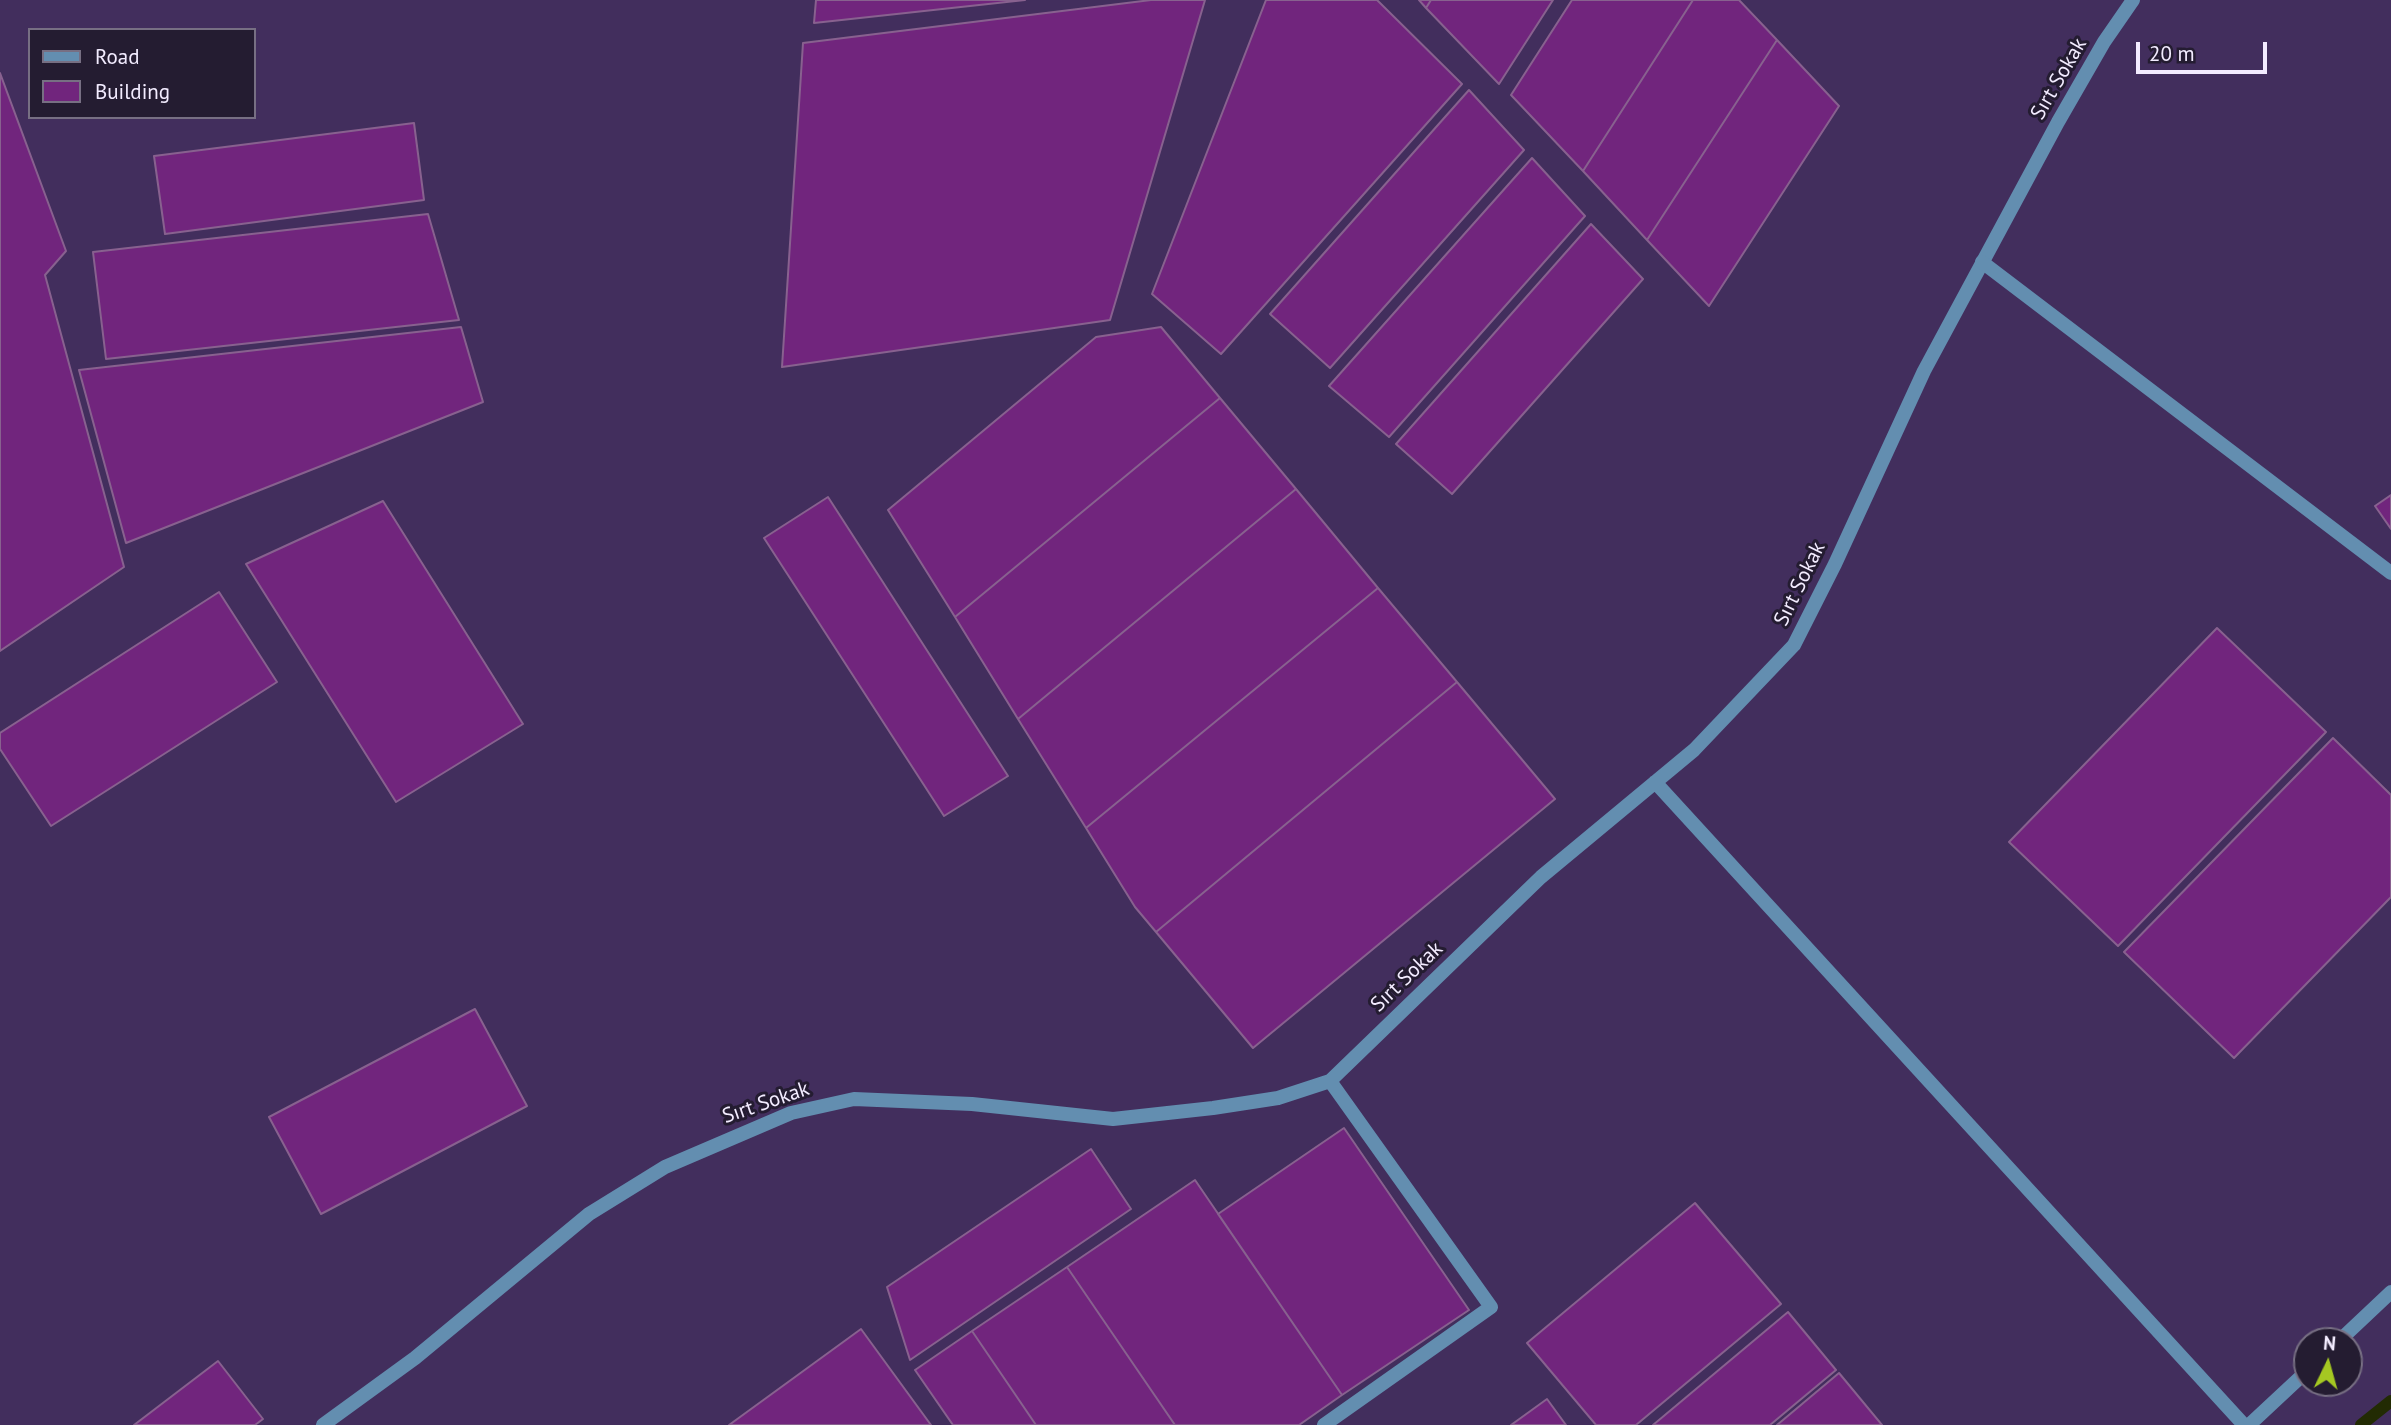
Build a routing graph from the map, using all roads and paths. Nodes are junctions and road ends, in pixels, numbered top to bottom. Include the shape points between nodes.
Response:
1 (2133, 0) edge
2 (1982, 262) junction
3 (2391, 573) edge
4 (1655, 782) junction
5 (1330, 1081) junction
6 (2391, 1292) edge
7 (2354, 1327) edge
8 (2293, 1384) edge
9 (323, 1425) edge
10 (1324, 1425) edge
11 (2244, 1425) edge
12 (2249, 1425) edge

1 - 2 street, Sırt Sokak via 2058,122
2 - 3 street
2 - 4 street, Sırt Sokak via 1924,371 1794,645 1694,750
4 - 5 street, Sırt Sokak via 1541,877
4 - 11 street
5 - 9 street, Sırt Sokak via 1278,1098 1113,1119 972,1104 854,1099 791,1113 665,1167 589,1214 415,1358
5 - 10 street via 1491,1307
6 - 7 street
8 - 12 street

